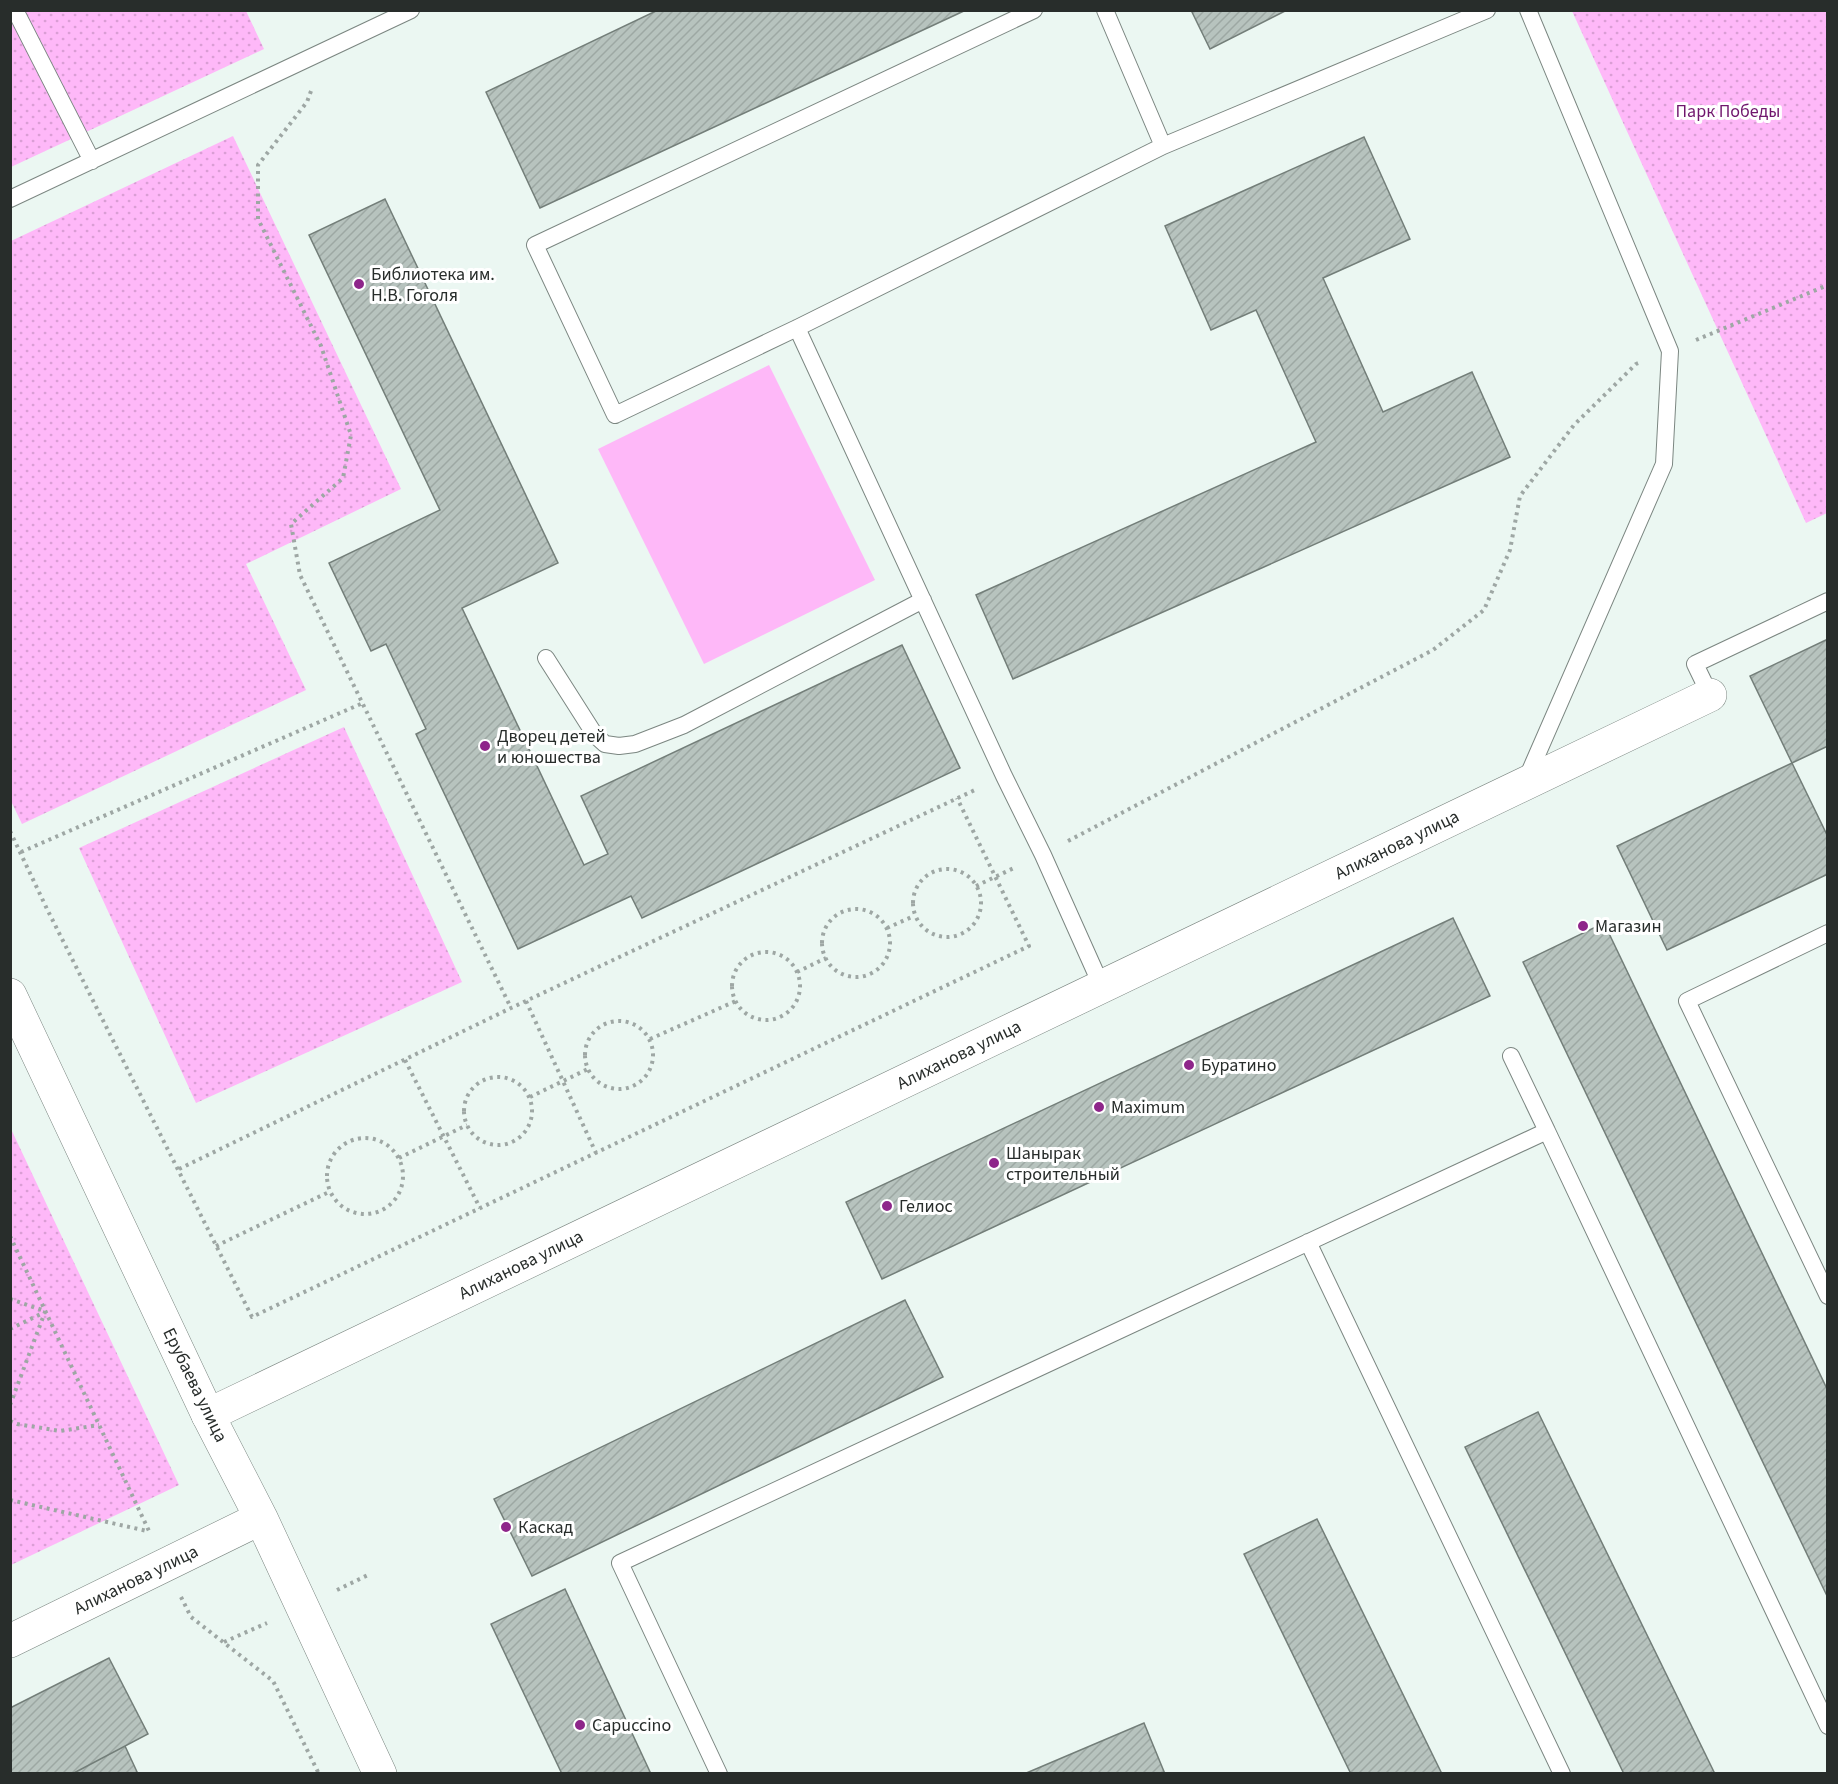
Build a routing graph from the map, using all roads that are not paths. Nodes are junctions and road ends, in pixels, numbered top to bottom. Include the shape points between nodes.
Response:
1 (15, 10) edge
2 (411, 10) edge
3 (1034, 10) edge
4 (1105, 10) edge
5 (1487, 10) edge
6 (1528, 10) edge
7 (1162, 146) junction
8 (92, 161) junction
9 (10, 199) edge
10 (797, 328) junction
11 (923, 600) junction
12 (1827, 601) edge
13 (546, 658) dead end
14 (1710, 695) joint
15 (1524, 784) junction
16 (1827, 933) edge
17 (1102, 987) junction
18 (13, 1005) edge
19 (1511, 1056) dead end
20 (1546, 1131) junction
21 (1308, 1242) junction
22 (1827, 1296) edge
23 (208, 1415) junction
24 (261, 1518) junction
25 (10, 1641) edge
26 (1827, 1726) edge
27 (380, 1773) edge
28 (719, 1773) edge
29 (1562, 1773) edge

1 - 8 lane
2 - 8 lane
3 - 10 lane via 535,245 615,415
4 - 7 lane
5 - 7 lane
6 - 15 lane via 1671,351 1664,464
7 - 10 lane
8 - 9 lane
10 - 11 lane
11 - 13 lane via 684,725 635,744 605,744 595,735
11 - 17 lane
12 - 14 lane via 1695,664
14 - 15 street, Алиханова улица
15 - 17 street, Алиханова улица
16 - 22 lane via 1687,1001
17 - 23 street, Алиханова улица
18 - 23 street, Ерубаева улица
19 - 20 lane
20 - 21 lane
20 - 26 lane
21 - 28 lane via 620,1563
21 - 29 lane
23 - 24 street, Ерубаева улица
24 - 25 street, Алиханова улица
24 - 27 street, Ерубаева улица

